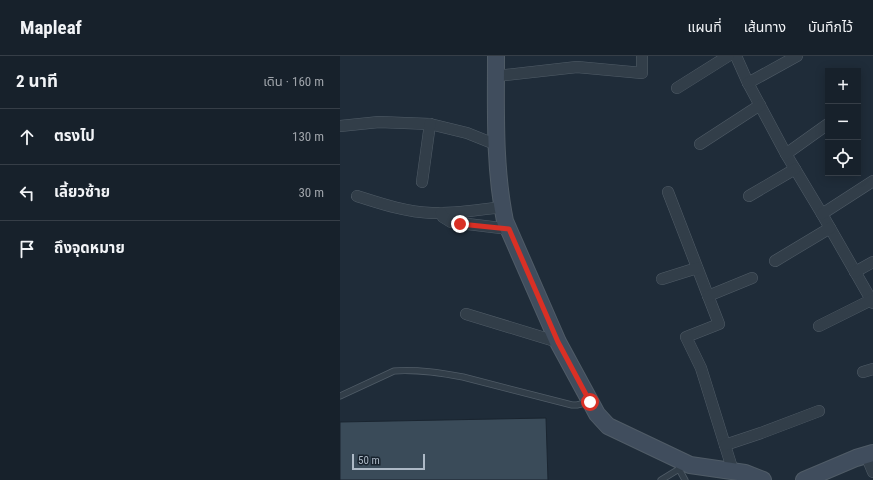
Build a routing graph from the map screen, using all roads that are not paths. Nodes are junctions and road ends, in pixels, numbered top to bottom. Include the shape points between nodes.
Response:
1 (496, 56) edge
2 (642, 56) edge
3 (728, 56) edge
4 (736, 56) edge
5 (797, 56) edge
6 (496, 76) junction
7 (748, 83) junction
8 (677, 88) dead end
9 (760, 105) junction
10 (430, 124) junction
11 (340, 126) edge
12 (825, 126) edge
13 (700, 144) dead end
14 (497, 145) junction
15 (786, 154) junction
16 (795, 169) junction
17 (873, 181) edge
18 (422, 182) dead end
19 (668, 192) dead end
20 (357, 196) dead end
21 (749, 196) dead end
22 (502, 207) junction
23 (441, 213) junction
24 (822, 214) junction
25 (830, 228) junction
26 (509, 229) junction
27 (775, 261) dead end
28 (873, 262) edge
29 (697, 268) junction
30 (856, 272) junction
31 (752, 278) dead end
32 (662, 279) dead end
33 (708, 296) junction
34 (872, 302) edge
35 (466, 314) dead end
36 (819, 326) dead end
37 (558, 342) junction
38 (340, 396) edge
39 (590, 402) junction
40 (819, 411) dead end
41 (725, 445) junction
42 (870, 454) edge
43 (678, 464) junction
44 (733, 472) junction
45 (873, 472) edge
46 (661, 480) edge
47 (685, 480) edge
48 (763, 480) edge
49 (804, 480) edge

1 - 6 street
2 - 6 street via 642,73 577,67
3 - 8 street
4 - 7 street
5 - 7 street
6 - 14 street
7 - 9 street
9 - 13 street
9 - 15 street
10 - 11 street via 379,122
10 - 14 street via 467,133
10 - 18 street
12 - 15 street
14 - 22 street
15 - 16 street
16 - 21 street
16 - 24 street
17 - 24 street
19 - 29 street
20 - 23 street via 397,208
22 - 23 street
22 - 26 street
23 - 26 street via 451,222
24 - 25 street
25 - 27 street
25 - 30 street
26 - 37 street
28 - 30 street
29 - 32 street
29 - 33 street
30 - 34 street
31 - 33 street
33 - 41 street via 719,324 686,336 701,368
34 - 36 street
35 - 37 street
37 - 39 street
38 - 39 lane via 394,371 402,370 463,377 572,405
39 - 43 street via 608,426
40 - 41 street
41 - 44 street
42 - 45 street
42 - 49 street
43 - 44 street
43 - 46 lane
43 - 47 lane
44 - 48 street via 745,473

